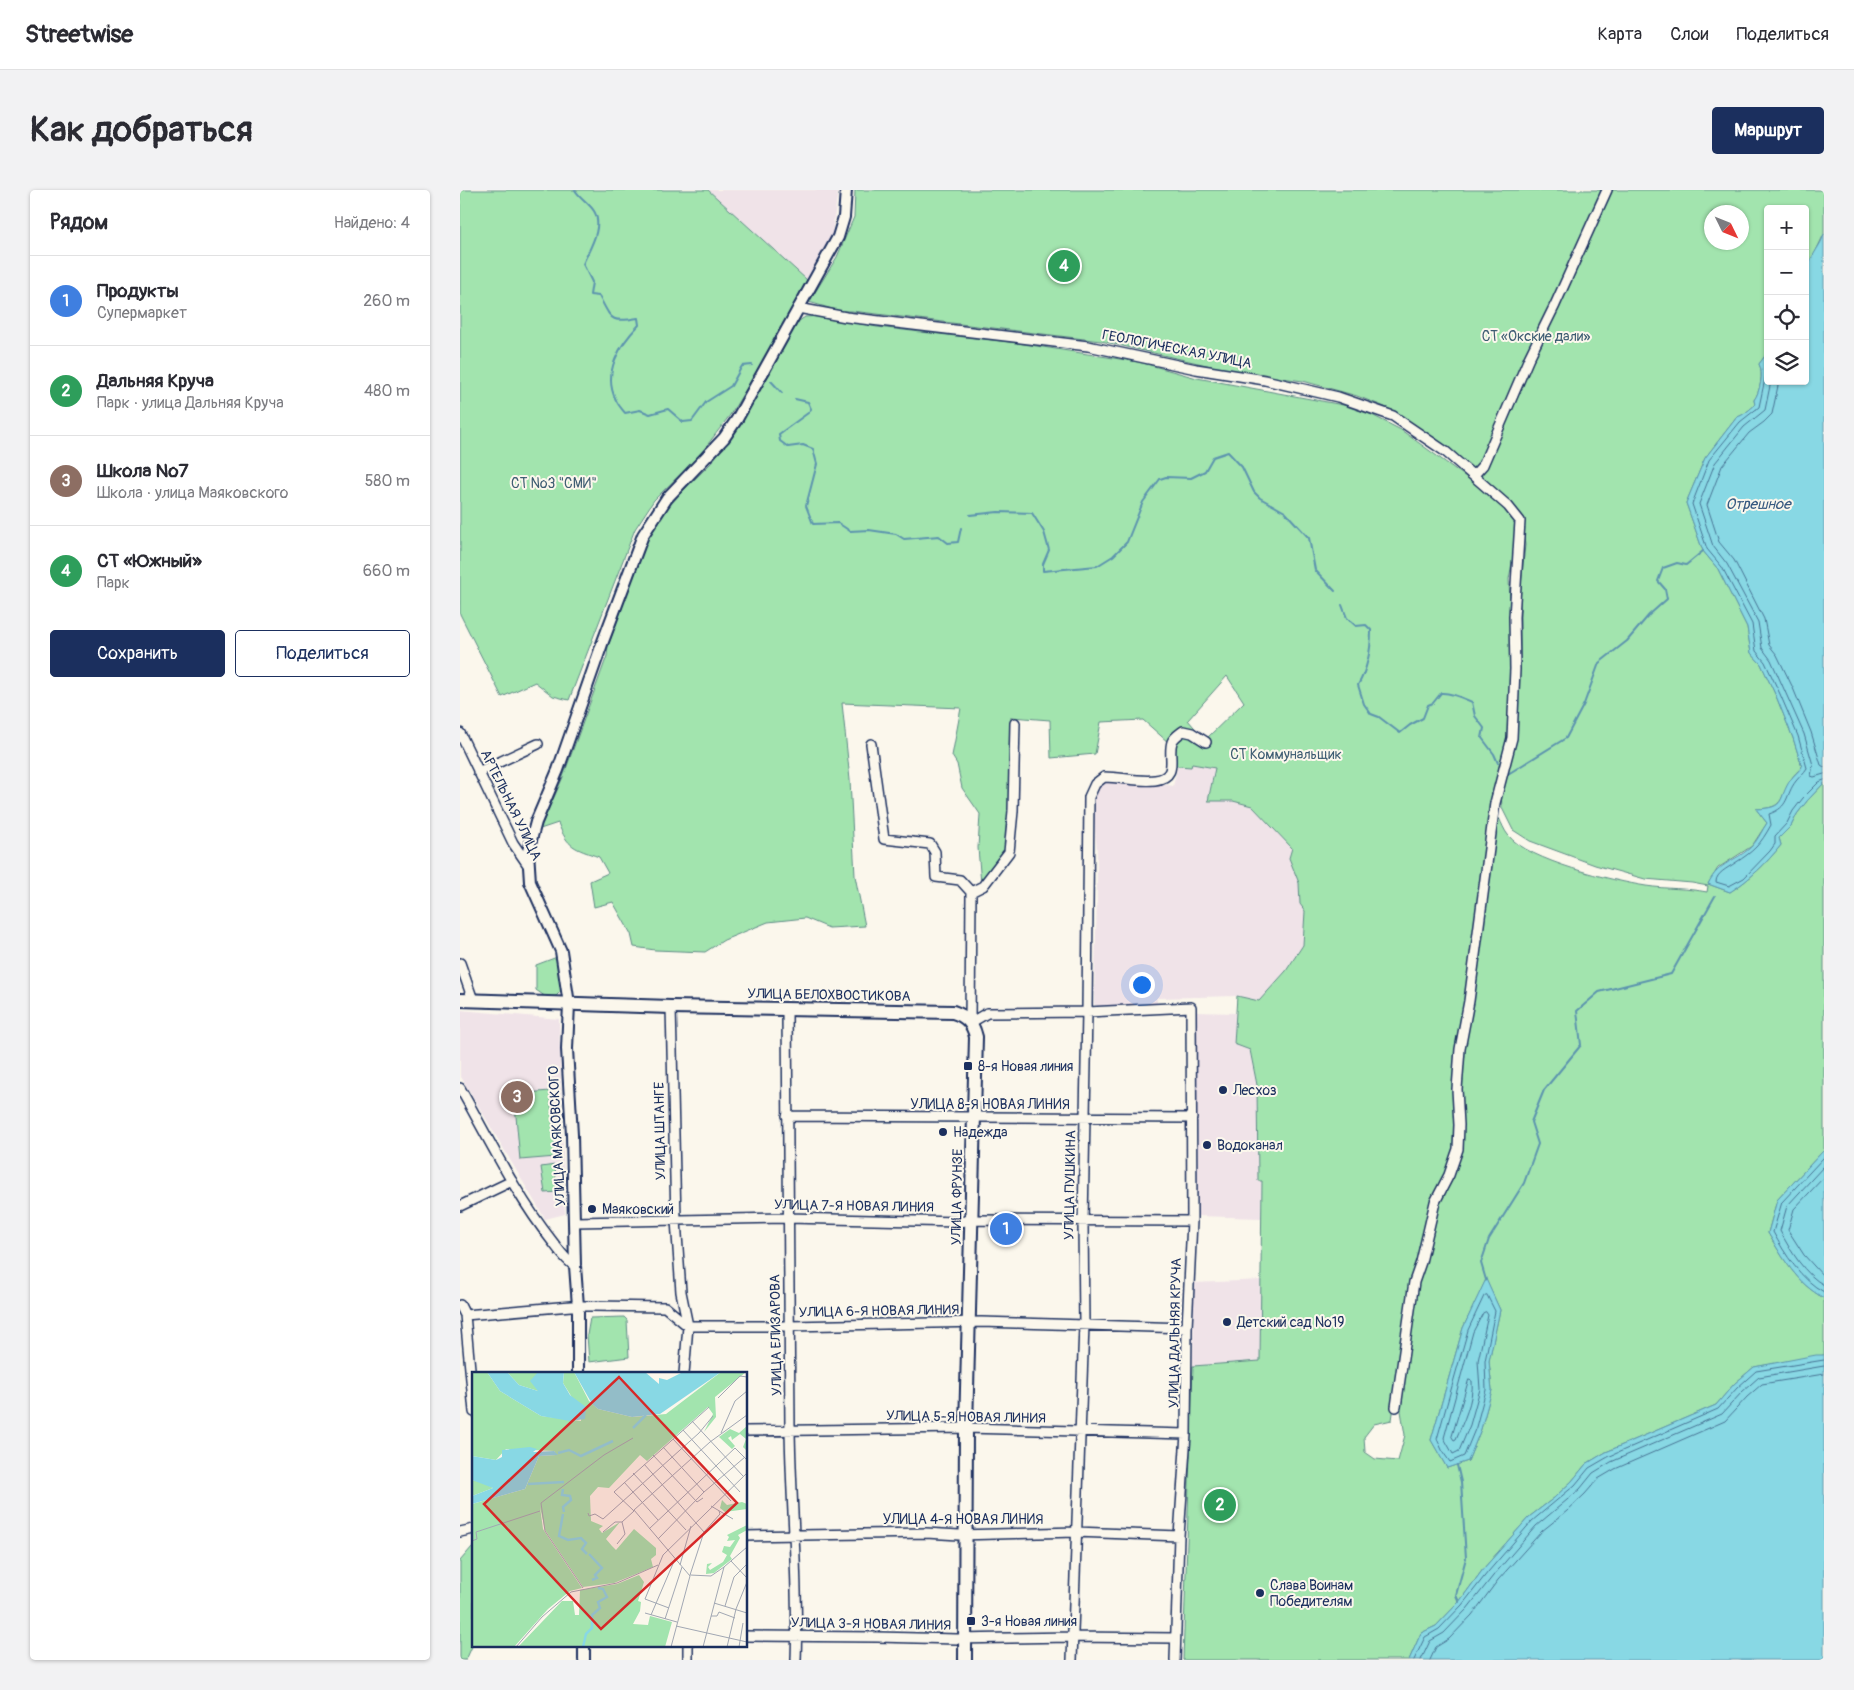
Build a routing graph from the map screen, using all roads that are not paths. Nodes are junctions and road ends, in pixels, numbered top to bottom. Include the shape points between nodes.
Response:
1 (846, 190) edge
2 (1607, 190) edge
3 (798, 308) junction
4 (1474, 475) junction
5 (1015, 723) dead end
6 (460, 733) edge
7 (1206, 742) dead end
8 (538, 744) dead end
9 (871, 744) dead end
10 (478, 772) junction
11 (528, 864) junction
12 (971, 892) junction
13 (460, 963) edge
14 (460, 1000) edge
15 (473, 1000) junction
16 (569, 1004) junction
17 (671, 1007) junction
18 (787, 1009) junction
19 (1087, 1012) junction
20 (970, 1022) junction
21 (460, 1088) edge
22 (787, 1116) junction
23 (974, 1118) junction
24 (1085, 1118) junction
25 (1192, 1118) junction
26 (512, 1181) junction
27 (460, 1206) edge
28 (788, 1218) junction
29 (676, 1220) junction
30 (972, 1220) junction
31 (1083, 1221) junction
32 (1192, 1221) junction
33 (575, 1222) junction
34 (575, 1266) junction
35 (460, 1305) edge
36 (578, 1306) junction
37 (465, 1315) junction
38 (969, 1323) junction
39 (1084, 1325) junction
40 (688, 1326) junction
41 (790, 1326) junction
42 (1187, 1328) junction
43 (578, 1372) edge
44 (684, 1372) edge
45 (472, 1390) edge
46 (1396, 1406) dead end
47 (966, 1428) junction
48 (790, 1430) junction
49 (748, 1431) edge
50 (1079, 1432) junction
51 (1186, 1434) junction
52 (1076, 1532) junction
53 (794, 1534) junction
54 (966, 1535) junction
55 (748, 1536) edge
56 (1179, 1536) junction
57 (748, 1636) edge
58 (1072, 1636) junction
59 (797, 1637) junction
60 (1175, 1638) junction
61 (965, 1639) junction
62 (796, 1660) edge
63 (965, 1660) edge
64 (1072, 1660) edge
65 (1175, 1660) edge

1 - 3 street via 844,217 838,236
2 - 4 street via 1483,465
3 - 4 street, ГЕОЛОГИЧЕСКАЯ УЛИЦА via 1088,346 1338,397 1393,416
3 - 11 street via 737,419 724,438 667,498 643,535 530,838
4 - 46 street, ГЕОЛОГИЧЕСКАЯ УЛИЦА via 1520,521 1512,738 1495,803 1460,1049 1458,1149 1435,1202 1414,1282
5 - 12 street via 1009,852 983,886
6 - 10 street, АРТЕЛЬНАЯ УЛИЦА
7 - 19 street, УЛИЦА ПУШКИНА via 1183,731 1171,743 1171,770 1165,778 1104,777 1095,784 1089,797
8 - 10 street
9 - 12 street via 884,839 930,844 935,852 936,877 960,880
10 - 11 street, АРТЕЛЬНАЯ УЛИЦА via 512,843
11 - 16 street, АРТЕЛЬНАЯ УЛИЦА via 530,882 561,950
12 - 20 street, УЛИЦА ФРУНЗЕ
13 - 15 street
14 - 15 main road, УЛИЦА БЕЛОХВОСТИКОВА
15 - 16 main road, УЛИЦА БЕЛОХВОСТИКОВА
16 - 17 main road, УЛИЦА БЕЛОХВОСТИКОВА
16 - 33 street, УЛИЦА МАЯКОВСКОГО via 567,1049
17 - 18 main road, УЛИЦА БЕЛОХВОСТИКОВА
17 - 29 street, УЛИЦА ШТАНГЕ
18 - 20 main road, УЛИЦА БЕЛОХВОСТИКОВА via 953,1012
18 - 22 street, УЛИЦА ЕЛИЗАРОВА
19 - 20 street via 987,1013
19 - 24 street, УЛИЦА ПУШКИНА
19 - 25 street, УЛИЦА ДАЛЬНЯЯ КРУЧА via 1191,1007
20 - 23 main road, УЛИЦА ФРУНЗЕ via 976,1037
21 - 26 street, УЛИЦА МАЯКОВСКОГО
22 - 23 street, УЛИЦА 8-Я НОВАЯ ЛИНИЯ
22 - 28 street, УЛИЦА ЕЛИЗАРОВА
23 - 24 street, УЛИЦА 8-Я НОВАЯ ЛИНИЯ
23 - 30 main road, УЛИЦА ФРУНЗЕ
24 - 25 street, УЛИЦА 8-Я НОВАЯ ЛИНИЯ
24 - 31 street, УЛИЦА ПУШКИНА
25 - 32 street, УЛИЦА ДАЛЬНЯЯ КРУЧА
26 - 27 street
26 - 34 street, УЛИЦА МАЯКОВСКОГО via 541,1227 568,1262
28 - 29 street, УЛИЦА 7-Я НОВАЯ ЛИНИЯ
28 - 30 street, УЛИЦА 7-Я НОВАЯ ЛИНИЯ
28 - 41 street, УЛИЦА ЕЛИЗАРОВА
29 - 33 street, УЛИЦА 7-Я НОВАЯ ЛИНИЯ
29 - 40 street, УЛИЦА ШТАНГЕ via 681,1292
30 - 31 street, УЛИЦА 7-Я НОВАЯ ЛИНИЯ
30 - 38 main road, УЛИЦА ФРУНЗЕ
31 - 32 street, УЛИЦА 7-Я НОВАЯ ЛИНИЯ
31 - 39 street, УЛИЦА ПУШКИНА
32 - 42 street, УЛИЦА ДАЛЬНЯЯ КРУЧА
33 - 34 street, УЛИЦА МАЯКОВСКОГО
34 - 36 street, УЛИЦА МАЯКОВСКОГО
35 - 37 street
36 - 37 street
36 - 40 street via 665,1307
36 - 43 street, УЛИЦА МАЯКОВСКОГО
37 - 45 street
38 - 39 street, УЛИЦА 6-Я НОВАЯ ЛИНИЯ
38 - 41 street, УЛИЦА 6-Я НОВАЯ ЛИНИЯ
38 - 47 main road, УЛИЦА ФРУНЗЕ
39 - 42 street, УЛИЦА 6-Я НОВАЯ ЛИНИЯ
39 - 50 street, УЛИЦА ПУШКИНА
40 - 41 street, УЛИЦА 6-Я НОВАЯ ЛИНИЯ
40 - 44 street, УЛИЦА ШТАНГЕ
41 - 48 street, УЛИЦА ЕЛИЗАРОВА
42 - 51 street, УЛИЦА ДАЛЬНЯЯ КРУЧА
47 - 48 street, УЛИЦА 5-Я НОВАЯ ЛИНИЯ
47 - 50 street, УЛИЦА 5-Я НОВАЯ ЛИНИЯ
47 - 54 main road, УЛИЦА ФРУНЗЕ
48 - 49 street, УЛИЦА 5-Я НОВАЯ ЛИНИЯ
48 - 53 street, УЛИЦА ЕЛИЗАРОВА
50 - 51 street, УЛИЦА 5-Я НОВАЯ ЛИНИЯ
50 - 52 street, УЛИЦА ПУШКИНА
51 - 56 street, УЛИЦА ДАЛЬНЯЯ КРУЧА
52 - 54 street, УЛИЦА 4-Я НОВАЯ ЛИНИЯ
52 - 56 street, УЛИЦА 4-Я НОВАЯ ЛИНИЯ
52 - 58 street, УЛИЦА ПУШКИНА
53 - 54 street, УЛИЦА 4-Я НОВАЯ ЛИНИЯ
53 - 55 street, УЛИЦА 4-Я НОВАЯ ЛИНИЯ
53 - 59 street, УЛИЦА ЕЛИЗАРОВА
54 - 61 main road, УЛИЦА ФРУНЗЕ
56 - 60 street, УЛИЦА ДАЛЬНЯЯ КРУЧА
57 - 59 street, УЛИЦА 3-Я НОВАЯ ЛИНИЯ
58 - 60 street, УЛИЦА 3-Я НОВАЯ ЛИНИЯ
58 - 61 street, УЛИЦА 3-Я НОВАЯ ЛИНИЯ
58 - 64 street, УЛИЦА ПУШКИНА
59 - 61 street, УЛИЦА 3-Я НОВАЯ ЛИНИЯ
59 - 62 street, УЛИЦА ЕЛИЗАРОВА
60 - 65 street, УЛИЦА ДАЛЬНЯЯ КРУЧА
61 - 63 main road, УЛИЦА ФРУНЗЕ

